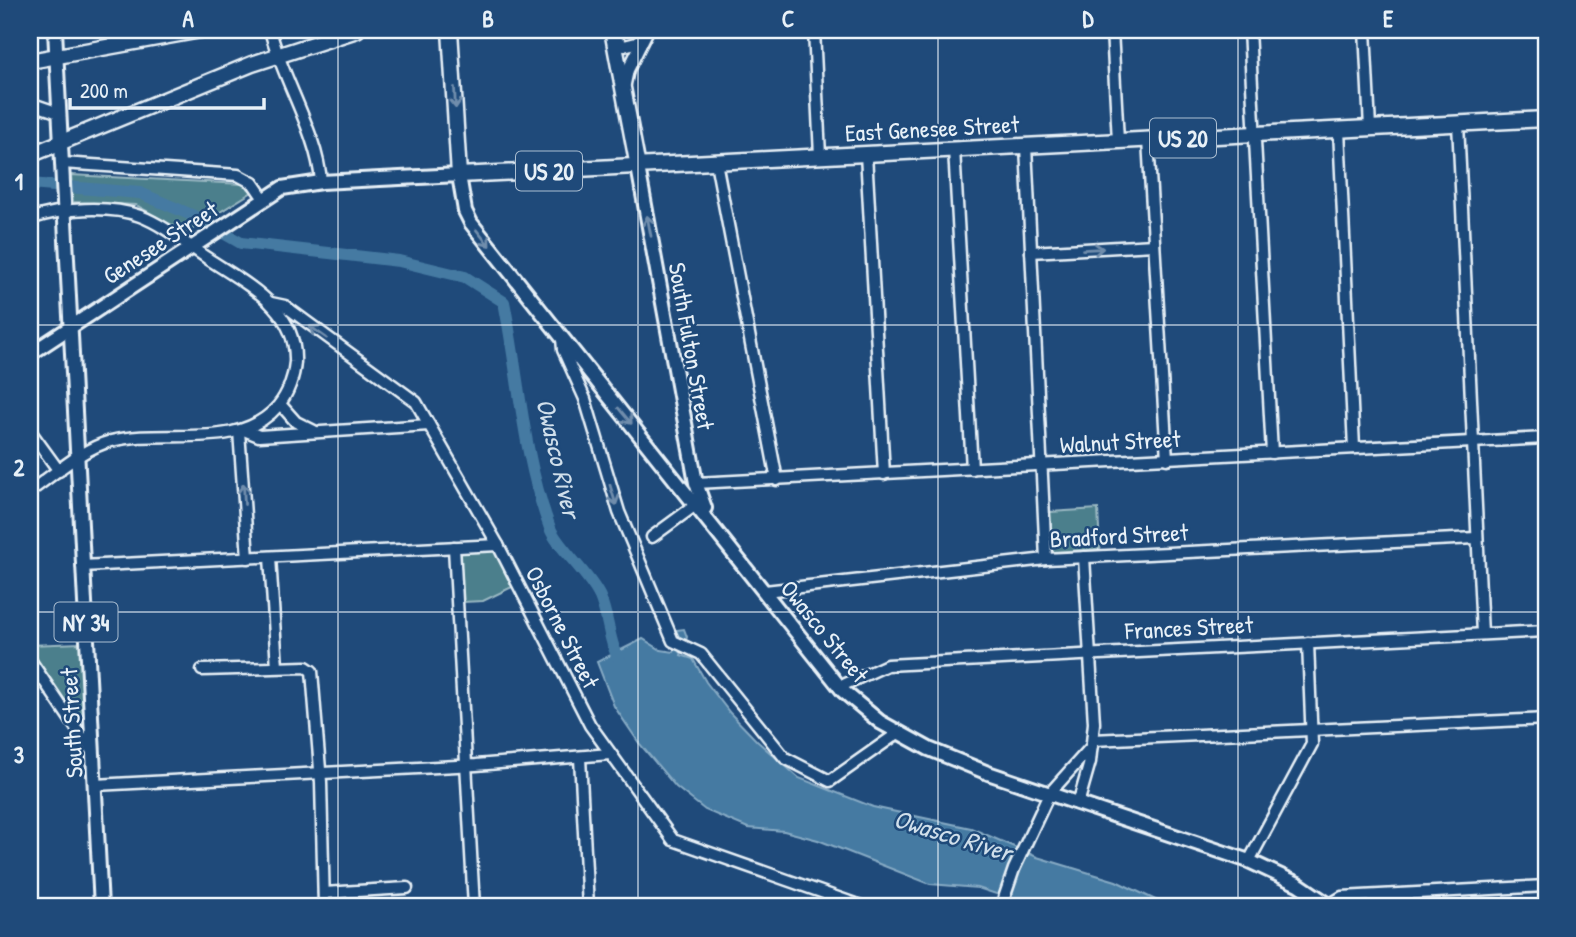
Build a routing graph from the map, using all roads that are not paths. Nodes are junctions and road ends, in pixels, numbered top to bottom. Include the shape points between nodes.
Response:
1 (55, 30) edge
2 (201, 30) edge
3 (270, 30) edge
4 (357, 30) edge
5 (450, 30) edge
6 (648, 30) edge
7 (814, 30) edge
8 (1112, 30) edge
9 (1249, 30) edge
10 (1365, 30) edge
11 (613, 34) edge
12 (277, 55) junction
13 (57, 56) junction
14 (30, 61) edge
15 (625, 97) junction
16 (30, 103) edge
17 (60, 113) junction
18 (1546, 119) edge
19 (1458, 123) junction
20 (1370, 128) junction
21 (1339, 130) junction
22 (1255, 134) junction
23 (1148, 139) junction
24 (1118, 141) junction
25 (61, 142) junction
26 (1026, 146) junction
27 (954, 149) junction
28 (866, 154) junction
29 (30, 155) edge
30 (820, 156) junction
31 (716, 162) junction
32 (62, 163) junction
33 (638, 166) junction
34 (459, 176) junction
35 (321, 182) junction
36 (264, 199) junction
37 (64, 213) junction
38 (30, 219) edge
39 (1154, 245) junction
40 (190, 247) junction
41 (1031, 252) junction
42 (271, 303) junction
43 (70, 326) junction
44 (562, 338) junction
45 (30, 354) edge
46 (280, 404) junction
47 (429, 425) junction
48 (241, 430) junction
49 (30, 431) edge
50 (320, 433) junction
51 (1546, 438) edge
52 (1472, 442) junction
53 (1354, 448) junction
54 (1272, 453) junction
55 (78, 458) junction
56 (1167, 459) junction
57 (1042, 466) junction
58 (972, 470) junction
59 (60, 471) junction
60 (884, 474) junction
61 (777, 480) junction
62 (690, 487) junction
63 (30, 491) edge
64 (697, 504) junction
65 (717, 530) junction
66 (652, 537) dead end
67 (1476, 538) junction
68 (498, 545) junction
69 (454, 547) junction
70 (270, 557) junction
71 (1084, 557) junction
72 (248, 558) junction
73 (1046, 559) junction
74 (82, 566) junction
75 (765, 591) junction
76 (1546, 631) edge
77 (1482, 634) junction
78 (1308, 643) junction
79 (1089, 653) junction
80 (30, 660) edge
81 (277, 667) junction
82 (202, 670) dead end
83 (839, 687) junction
84 (1546, 719) edge
85 (1314, 731) junction
86 (898, 733) junction
87 (1093, 743) junction
88 (93, 754) junction
89 (610, 754) junction
90 (580, 758) junction
91 (466, 765) junction
92 (321, 774) junction
93 (95, 785) junction
94 (1049, 794) junction
95 (1078, 804) junction
96 (1249, 861) junction
97 (1546, 886) edge
98 (407, 888) dead end
99 (324, 892) junction
100 (1329, 905) edge
101 (101, 907) edge
102 (324, 907) edge
103 (474, 907) edge
104 (588, 907) edge
105 (864, 907) edge
106 (1000, 907) edge

1 - 13 main road, NY 34
2 - 13 highway
3 - 12 street
4 - 12 highway
5 -> 34 highway
6 - 11 street via 629,46
6 - 15 street via 628,71
7 - 30 street
8 - 24 street
9 - 22 street
10 - 20 street
11 - 15 highway
12 - 25 highway
12 - 35 street
13 - 14 highway
13 - 17 main road, NY 34
15 - 33 highway
16 - 17 street
17 - 25 main road, NY 34
18 - 19 highway, East Genesee Street / US 20
19 - 20 highway, East Genesee Street / US 20
19 - 52 street
20 - 21 highway, East Genesee Street / US 20
21 - 22 highway, East Genesee Street / US 20
21 - 53 street
22 - 23 highway, East Genesee Street / US 20
22 - 54 street
23 - 24 highway, East Genesee Street / US 20
23 - 39 street
24 - 26 highway, East Genesee Street / US 20
25 - 29 highway
25 - 32 main road, NY 34
26 - 27 highway, East Genesee Street / US 20
26 - 41 street
27 - 28 highway, East Genesee Street / US 20
27 - 58 street
28 - 30 highway, East Genesee Street / US 20
28 - 60 street
30 - 31 highway, East Genesee Street / US 20
31 - 33 highway, East Genesee Street / US 20
31 - 61 street
32 - 36 street via 238,175 253,183
32 - 37 main road, NY 34
33 - 34 highway, East Genesee Street / US 20
62 -> 33 main road, South Fulton Street
34 - 35 main road, East Genesee Street
34 -> 44 main road, Owasco Street via 471,223
35 - 36 main road, Genesee Street via 291,184
36 - 40 main road, Genesee Street
37 - 38 street
37 - 40 street via 127,213 153,222
37 - 43 main road, NY 34
41 -> 39 street
39 - 56 street
40 - 42 street
40 - 43 main road, Genesee Street
41 - 57 street
42 - 46 street via 288,325 295,354 291,381
47 -> 42 street, Osborne Street via 414,400 285,306
43 - 45 main road, Genesee Street
43 - 55 main road, South Street / NY 34
44 -> 62 main road, Owasco Street
44 -> 86 street via 586,399 619,512 673,641 701,654 782,755 819,777 835,780
46 - 48 street
46 - 50 street via 296,422
47 - 50 street
47 - 68 street, Osborne Street
48 - 50 street via 259,436
48 - 55 street via 123,439
72 -> 48 street
49 - 59 street
51 - 52 street, Walnut Street
52 - 53 street, Walnut Street
52 - 67 street
53 - 54 street, Walnut Street
54 - 56 street, Walnut Street
55 - 59 street
55 - 74 main road, South Street / NY 34
56 - 57 street, Walnut Street
57 - 58 street, Walnut Street
57 - 73 street
58 - 60 street, Walnut Street
59 - 63 street
60 - 61 street, Walnut Street
61 - 62 street, Walnut Street
62 - 64 main road, Owasco Street
62 - 65 main road, South Fulton Street
64 - 65 main road, Owasco Street
64 - 66 street
65 - 75 main road, Owasco Street
67 - 71 street, Bradford Street
67 - 77 street
68 - 69 street
68 - 89 street, Osborne Street via 576,701
69 - 70 street
69 - 91 street
70 - 72 street
70 - 81 street
71 - 73 street, Bradford Street
71 - 79 street
72 - 74 street
73 - 75 street, Bradford Street
74 - 88 main road, South Street / NY 34
75 - 83 main road, Owasco Street
76 - 77 street, Frances Street
77 - 78 street, Frances Street
78 - 79 street, Frances Street
78 - 85 street
79 - 83 street, Frances Street via 887,665
79 - 87 street
80 - 88 street
81 - 82 street
81 - 92 street via 309,668 314,675
83 - 86 main road, Owasco Street
84 - 85 street
85 - 87 street
85 - 96 street via 1312,744
86 - 94 main road, Owasco Street via 966,765
87 - 94 street
87 - 95 street
88 - 93 main road, South Street / NY 34
89 - 90 street
89 - 105 street, Osborne Street via 673,840
90 - 91 street
90 - 104 street
91 - 92 street
91 - 103 street
92 - 93 street
92 - 99 street
93 - 101 main road, South Street / NY 34
94 - 95 main road, Owasco Street
94 - 106 street
95 - 96 main road, Owasco Street
96 - 100 main road, Owasco Street via 1292,880
97 - 100 street via 1342,897
98 - 99 street
99 - 102 street

